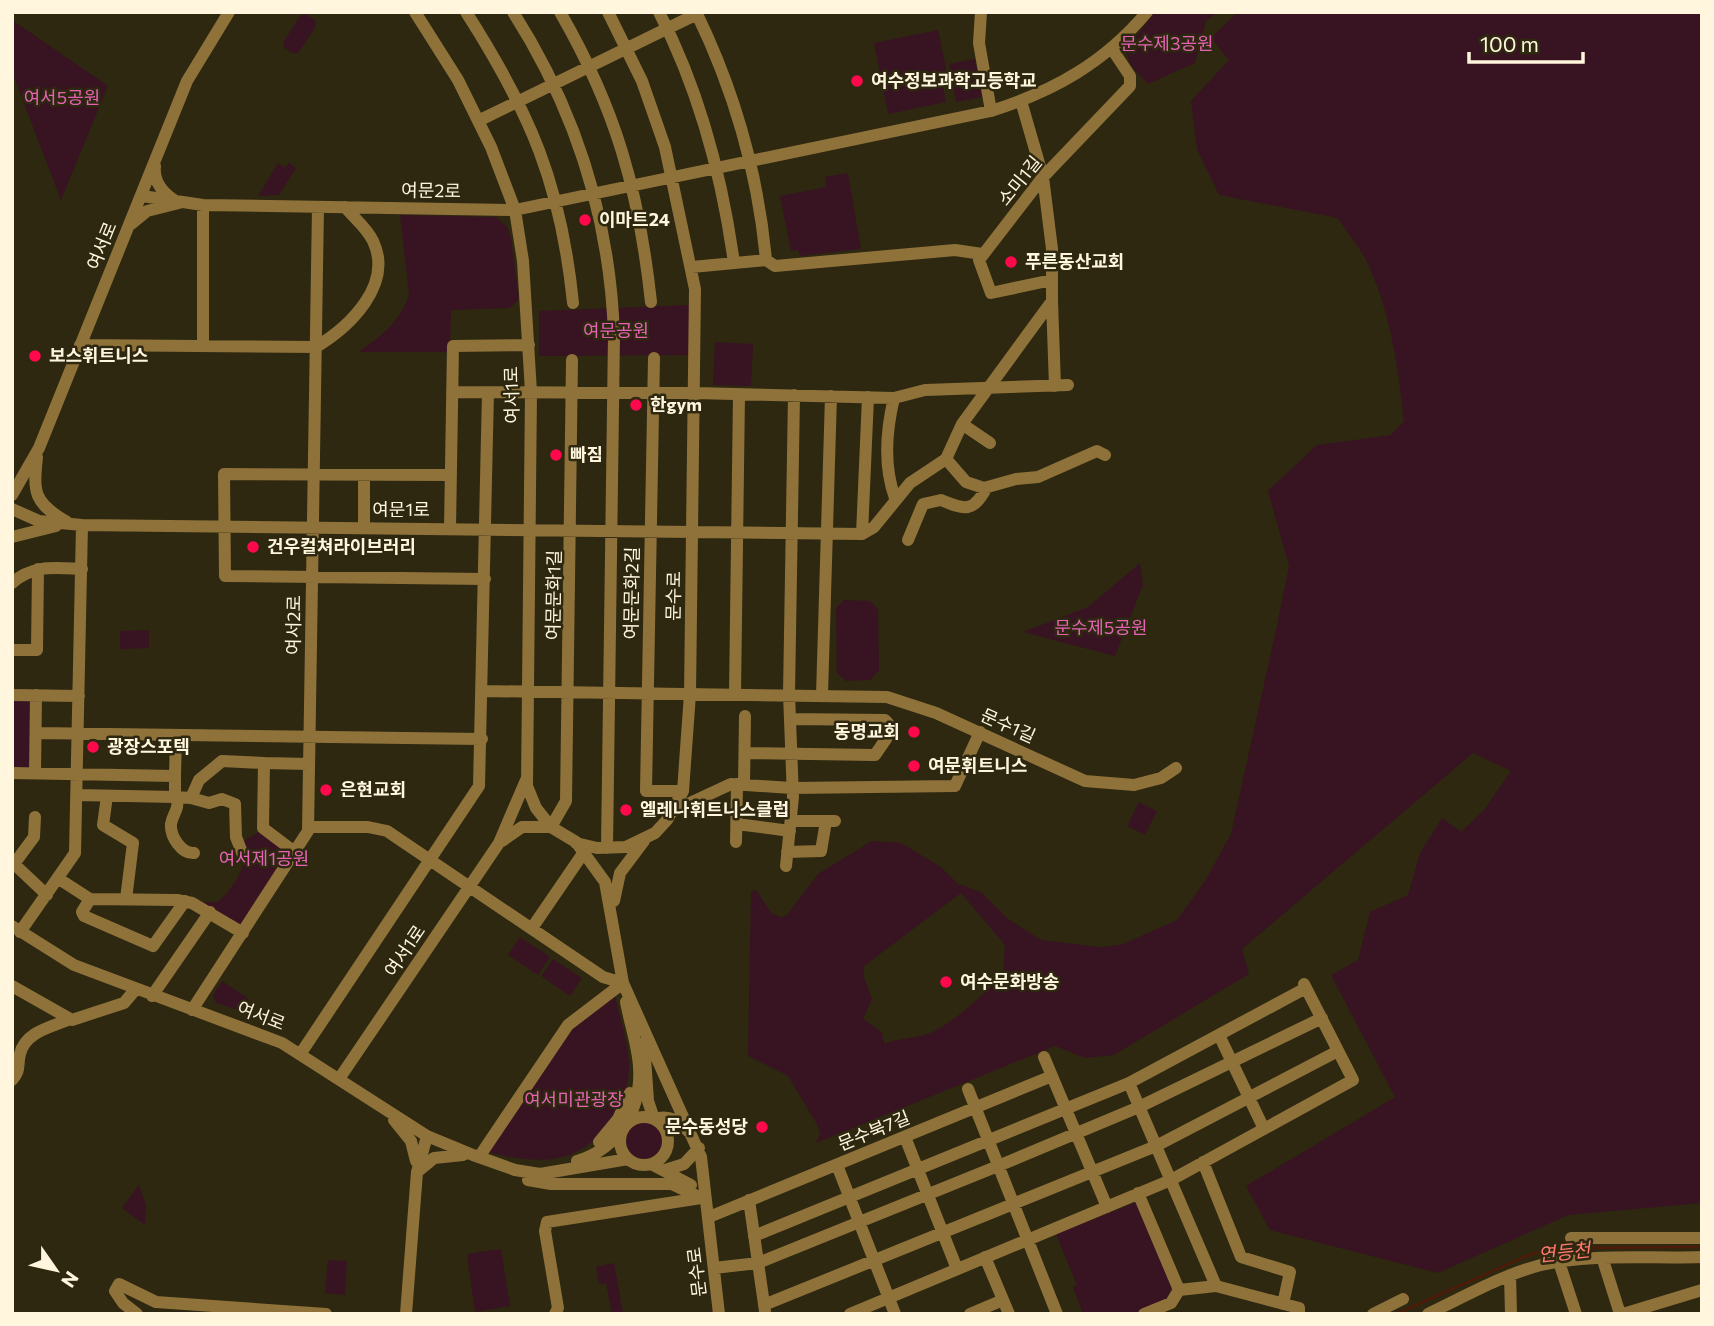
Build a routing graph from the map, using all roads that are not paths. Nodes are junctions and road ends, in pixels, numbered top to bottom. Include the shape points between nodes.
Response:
1 (229, 12) edge
2 (466, 12) edge
3 (513, 12) edge
4 (560, 12) edge
5 (608, 12) edge
6 (659, 12) edge
7 (981, 12) edge
8 (1147, 12) edge
9 (416, 13) edge
10 (696, 13) edge
11 (667, 29) junction
12 (1112, 49) junction
13 (627, 50) junction
14 (590, 67) junction
15 (554, 84) junction
16 (520, 101) junction
17 (1021, 102) junction
18 (991, 111) junction
19 (480, 120) junction
20 (750, 161) junction
21 (156, 163) junction
22 (716, 168) junction
23 (673, 177) junction
24 (1043, 177) junction
25 (634, 185) junction
26 (596, 193) junction
27 (142, 196) junction
28 (558, 201) junction
29 (179, 203) junction
30 (203, 205) junction
31 (318, 207) junction
32 (345, 207) junction
33 (514, 210) junction
34 (128, 226) junction
35 (982, 254) junction
36 (766, 260) junction
37 (734, 263) junction
38 (692, 267) junction
39 (1052, 280) junction
40 (1052, 301) junction
41 (651, 302) dead end
42 (573, 303) dead end
43 (80, 345) junction
44 (529, 345) junction
45 (202, 346) junction
46 (316, 347) junction
47 (654, 358) dead end
48 (572, 360) dead end
49 (1068, 385) dead end
50 (1055, 386) junction
51 (989, 390) junction
52 (452, 392) junction
53 (488, 392) junction
54 (531, 392) junction
55 (573, 392) junction
56 (614, 392) junction
57 (653, 392) junction
58 (695, 393) junction
59 (739, 394) junction
60 (794, 395) junction
61 (831, 396) junction
62 (868, 397) junction
63 (894, 398) junction
64 (962, 424) junction
65 (990, 443) dead end
66 (39, 448) junction
67 (1105, 455) dead end
68 (946, 459) junction
69 (314, 475) junction
70 (364, 475) junction
71 (451, 475) junction
72 (988, 487) junction
73 (12, 495) edge
74 (895, 498) junction
75 (12, 509) edge
76 (76, 524) junction
77 (225, 525) junction
78 (313, 527) junction
79 (364, 527) junction
80 (450, 528) junction
81 (486, 528) junction
82 (529, 529) junction
83 (572, 530) junction
84 (611, 530) junction
85 (651, 530) junction
86 (693, 531) junction
87 (737, 532) junction
88 (792, 533) junction
89 (827, 534) junction
90 (862, 534) junction
91 (12, 537) edge
92 (908, 540) dead end
93 (38, 569) junction
94 (82, 569) junction
95 (312, 577) junction
96 (485, 579) junction
97 (12, 583) edge
98 (12, 650) edge
99 (483, 691) junction
100 (527, 692) junction
101 (570, 693) junction
102 (609, 693) junction
103 (648, 693) junction
104 (690, 694) junction
105 (734, 694) junction
106 (789, 694) junction
107 (12, 695) edge
108 (37, 695) junction
109 (822, 695) junction
110 (79, 696) junction
111 (745, 716) dead end
112 (790, 719) junction
113 (980, 732) junction
114 (36, 733) junction
115 (79, 733) junction
116 (176, 736) junction
117 (247, 737) junction
118 (309, 737) junction
119 (482, 739) junction
120 (745, 753) junction
121 (790, 754) junction
122 (247, 762) junction
123 (264, 763) junction
124 (309, 764) junction
125 (1175, 768) dead end
126 (12, 773) edge
127 (35, 773) junction
128 (78, 774) junction
129 (176, 776) junction
130 (526, 780) junction
131 (741, 784) junction
132 (791, 788) junction
133 (683, 791) junction
134 (78, 795) junction
135 (107, 796) junction
136 (176, 797) junction
137 (191, 798) junction
138 (673, 811) junction
139 (35, 817) dead end
140 (737, 824) junction
141 (791, 826) junction
142 (309, 827) junction
143 (551, 827) junction
144 (645, 840) junction
145 (736, 842) dead end
146 (499, 843) junction
147 (580, 847) junction
148 (607, 848) junction
149 (788, 852) junction
150 (194, 853) dead end
151 (296, 853) junction
152 (243, 855) dead end
153 (431, 861) junction
154 (13, 863) edge
155 (786, 866) dead end
156 (59, 879) junction
157 (470, 886) junction
158 (47, 895) junction
159 (90, 899) junction
160 (126, 899) junction
161 (185, 901) junction
162 (210, 912) junction
163 (613, 912) junction
164 (532, 928) junction
165 (16, 929) edge
166 (243, 933) junction
167 (623, 984) junction
168 (12, 986) edge
169 (135, 990) junction
170 (152, 996) junction
171 (192, 1010) junction
172 (1322, 1018) junction
173 (68, 1020) junction
174 (635, 1021) junction
175 (1219, 1035) junction
176 (1339, 1051) junction
177 (302, 1053) junction
178 (1044, 1058) dead end
179 (1232, 1062) junction
180 (1052, 1076) junction
181 (339, 1079) junction
182 (12, 1080) edge
183 (1129, 1083) junction
184 (968, 1089) dead end
185 (1249, 1097) junction
186 (1139, 1107) junction
187 (975, 1108) junction
188 (385, 1109) junction
189 (1065, 1109) junction
190 (654, 1119) junction
191 (623, 1129) junction
192 (1264, 1129) junction
193 (1076, 1133) junction
194 (427, 1136) junction
195 (905, 1137) junction
196 (695, 1140) junction
197 (988, 1141) junction
198 (1156, 1146) junction
199 (480, 1157) junction
200 (628, 1159) junction
201 (1203, 1162) junction
202 (559, 1164) junction
203 (651, 1164) junction
204 (836, 1165) junction
205 (998, 1166) junction
206 (918, 1170) junction
207 (416, 1172) junction
208 (670, 1172) junction
209 (1092, 1172) junction
210 (705, 1180) junction
211 (1171, 1180) junction
212 (1138, 1193) junction
213 (927, 1194) junction
214 (701, 1198) junction
215 (849, 1198) junction
216 (749, 1200) junction
217 (1013, 1204) junction
218 (1107, 1206) junction
219 (709, 1221) junction
220 (859, 1222) junction
221 (943, 1233) junction
222 (754, 1237) junction
223 (1571, 1238) dead end
224 (1702, 1238) edge
225 (1027, 1240) junction
226 (985, 1257) junction
227 (1702, 1257) edge
228 (1604, 1260) junction
229 (874, 1261) junction
230 (1559, 1262) junction
231 (758, 1263) junction
232 (714, 1268) junction
233 (957, 1269) junction
234 (1510, 1275) junction
235 (1216, 1286) junction
236 (1179, 1290) junction
237 (1702, 1290) edge
238 (889, 1298) junction
239 (1003, 1300) junction
240 (1403, 1300) dead end
241 (1283, 1304) junction
242 (765, 1310) edge
243 (137, 1314) edge
244 (326, 1314) edge
245 (406, 1314) edge
246 (555, 1314) edge
247 (719, 1314) edge
248 (850, 1314) edge
249 (895, 1314) edge
250 (970, 1314) edge
251 (1009, 1314) edge
252 (1057, 1314) edge
253 (1144, 1314) edge
254 (1299, 1314) edge
255 (1373, 1314) edge
256 (1428, 1314) edge
257 (1511, 1314) edge
258 (1576, 1314) edge
259 (1622, 1314) edge

1 - 21 street, 여서로 via 187,81
2 - 16 street
3 - 15 street
4 - 14 street
5 - 13 street, 문수로
6 - 11 street
7 - 18 street via 979,43
8 - 12 street, 여문2로
9 - 19 street, 여서1로
10 - 11 street
10 - 20 street via 728,87
11 - 13 street
11 - 22 street via 688,77
12 - 17 street, 여문2로 via 1072,78
12 - 24 street, 소미1길 via 1130,76 1130,86
13 - 14 street
13 - 23 street, 문수로 via 652,107
14 - 15 street
14 - 25 street
15 - 16 street
15 - 26 street
16 - 19 street
16 - 28 street
17 - 18 street, 여문2로
17 - 24 street
18 - 20 street, 여문2로
19 - 33 street, 여서1로
20 - 22 street, 여문2로
20 - 36 street
21 - 27 street, 여서로
21 - 29 street via 165,195
22 - 23 street, 여문2로
22 - 37 street
23 - 25 street, 여문2로
23 - 38 street, 문수로
24 - 35 street, 소미1길
24 - 39 street
25 - 26 street, 여문2로
25 - 41 street
26 - 28 street, 여문2로
26 - 56 street via 611,280
27 - 29 street, 여문2로
27 - 34 street, 여서로
28 - 33 street, 여문2로
28 - 42 street
29 - 30 street, 여문2로
29 - 34 street via 147,211
30 - 31 street, 여문2로
30 - 45 street
31 - 32 street, 여문2로
31 - 46 street, 여서2로
32 - 33 street, 여문2로
32 - 46 street via 374,243 376,279 354,316
33 - 44 street, 여서1로
34 - 43 street, 여서로
35 - 36 street via 955,250 775,266
35 - 39 street via 979,260 991,293
36 - 37 street
37 - 38 street
38 - 58 street, 문수로
39 - 40 street
40 - 50 street
40 - 51 street
43 - 45 street
43 - 66 street, 여서로
44 - 52 street via 453,346
44 - 54 street, 여서1로
45 - 46 street
46 - 69 street, 여서2로
47 - 57 street, 여문문화2길
48 - 55 street, 여문문화1길
49 - 50 street
50 - 51 street
51 - 63 street via 925,390
51 - 64 street
52 - 53 street
52 - 71 street
53 - 54 street
53 - 81 street
54 - 55 street
54 - 82 street, 여서1로
55 - 56 street
55 - 83 street, 여문문화1길
56 - 57 street
56 - 84 street
57 - 58 street
57 - 85 street, 여문문화2길
58 - 59 street
58 - 86 street, 문수로
59 - 60 street
59 - 87 street
60 - 61 street
60 - 88 street
61 - 62 street
61 - 89 street
62 - 63 street
62 - 90 street
63 - 74 street via 887,464
64 - 65 street
64 - 68 street
66 - 73 street, 여서로
66 - 76 street via 34,481 38,498 51,512
67 - 72 street via 1097,451 1038,477
68 - 72 street via 966,482
68 - 74 street via 923,472
69 - 70 street
69 - 77 street via 224,474
69 - 78 street, 여서2로
70 - 71 street
70 - 79 street
71 - 80 street
72 - 92 street via 966,508 956,509 941,500 923,504
74 - 90 street via 874,527
75 - 76 street, 여문1로 via 39,521
76 - 77 street, 여문1로
76 - 91 street
76 - 94 street
77 - 78 street, 여문1로
77 - 95 street via 225,576
78 - 79 street, 여문1로
78 - 95 street, 여서2로
79 - 80 street, 여문1로
80 - 81 street, 여문1로
81 - 82 street, 여문1로
81 - 96 street
82 - 83 street, 여문1로
82 - 100 street, 여서1로
83 - 84 street, 여문1로
83 - 101 street, 여문문화1길
84 - 85 street, 여문1로
84 - 102 street
85 - 86 street, 여문1로
85 - 103 street, 여문문화2길
86 - 87 street, 여문1로
86 - 104 street, 문수로
87 - 88 street, 여문1로
87 - 105 street
88 - 89 street, 여문1로
88 - 106 street
89 - 90 street, 여문1로
89 - 109 street
93 - 94 street
93 - 97 street
93 - 98 street via 37,650
94 - 110 street
95 - 96 street
95 - 118 street, 여서2로
96 - 99 street
99 - 100 street, 문수1길
99 - 119 street
100 - 101 street, 문수1길
100 - 130 street, 여서1로
101 - 102 street, 문수1길
101 - 143 street, 여문문화1길 via 566,801
102 - 103 street, 문수1길
102 - 148 street
103 - 104 street, 문수1길
103 - 133 street, 여문문화2길 via 646,791
104 - 105 street, 문수1길
104 - 133 street, 문수로
105 - 106 street, 문수1길
106 - 109 street, 문수1길
106 - 112 street
107 - 108 street
108 - 110 street
108 - 114 street
109 - 113 street, 문수1길 via 887,697
110 - 115 street
111 - 120 street
112 - 121 street
112 - 121 street via 888,723 886,739 875,755
113 - 125 street, 문수1길 via 1085,781 1134,785 1161,778
113 - 132 street via 955,786
114 - 115 street
114 - 127 street
115 - 116 street
115 - 128 street
116 - 117 street
116 - 129 street
117 - 118 street
117 - 122 street
118 - 119 street
118 - 124 street, 여서2로
119 - 153 street via 480,786
120 - 121 street
120 - 131 street
121 - 132 street
122 - 123 street
122 - 137 street via 219,763 199,780
123 - 124 street
123 - 151 street via 263,828
124 - 142 street, 여서2로
126 - 127 street
127 - 128 street
128 - 129 street
128 - 134 street
129 - 136 street
130 - 143 street, 여서1로 via 533,802
130 - 146 street, 여서1로
131 - 132 street
131 - 138 street
131 - 140 street
132 - 141 street
133 - 138 street, 문수로
134 - 135 street
134 - 156 street via 75,857
135 - 136 street
135 - 160 street via 103,825 133,843
136 - 137 street
136 - 150 street via 179,808 172,828 181,849
137 - 152 street via 235,804 236,836
138 - 144 street, 문수로
139 - 154 street via 34,837
140 - 141 street
140 - 145 street
141 - 149 street
141 - 149 street via 830,821 821,852
142 - 151 street, 여서2로
142 - 153 street via 380,829
143 - 146 street via 522,827
143 - 147 street
144 - 148 street
144 - 163 street, 문수로 via 620,873
146 - 157 street, 여서1로
147 - 148 street
147 - 163 street via 603,877
147 - 164 street
149 - 155 street
151 - 166 street, 여서2로
153 - 157 street
153 - 177 street
154 - 158 street
156 - 158 street
156 - 159 street
157 - 164 street
157 - 181 street, 여서1로
158 - 165 street
159 - 160 street
159 - 161 street via 83,915 152,946
160 - 161 street
161 - 162 street
162 - 166 street
162 - 170 street
163 - 167 street
164 - 167 street via 603,977
165 - 169 street, 여서로 via 74,965
166 - 171 street, 여서2로
167 - 174 street
167 - 199 street via 568,1026
168 - 173 street
169 - 170 street, 여서로
169 - 173 street via 119,1005
170 - 171 street, 여서로
171 - 177 street, 여서로
172 - 175 street via 1305,986
172 - 176 street
172 - 179 street
173 - 182 street via 41,1029 26,1043
174 - 190 street via 648,1062 648,1101
174 - 191 street via 638,1096
174 - 196 street
174 - 202 street via 633,1082 623,1111 601,1140
175 - 179 street
175 - 183 street
176 - 185 street
176 - 192 street via 1353,1080
177 - 181 street, 여서로
178 - 180 street
179 - 185 street
179 - 186 street
180 - 187 street, 문수북7길
180 - 189 street
181 - 188 street, 여서로
183 - 186 street
183 - 189 street
184 - 187 street
185 - 192 street
185 - 198 street
186 - 193 street
186 - 198 street
187 - 195 street, 문수북7길
187 - 197 street
188 - 194 street, 여서로
188 - 207 street via 411,1141
189 - 193 street
189 - 197 street
190 - 191 street via 634,1120
190 - 196 street via 674,1119
190 - 203 street via 664,1128 668,1142 663,1156
191 - 200 street via 621,1144
191 - 202 street via 596,1153
192 - 201 street
193 - 205 street
193 - 209 street
194 - 199 street, 여서로
194 - 207 street
195 - 204 street, 문수북7길
195 - 206 street
196 - 208 street via 684,1164
196 - 210 street
197 - 205 street
197 - 206 street
198 - 209 street
198 - 211 street
199 - 200 street via 540,1174
199 - 202 street via 529,1166
199 - 207 street via 441,1156
199 - 214 street via 531,1181 672,1184
200 - 203 street
201 - 211 street
201 - 241 street via 1241,1257 1290,1272
203 - 208 street
204 - 215 street
204 - 216 street, 문수북7길
205 - 213 street
205 - 217 street
206 - 213 street
206 - 215 street
207 - 245 street
208 - 210 street
208 - 214 street
209 - 217 street
209 - 218 street
210 - 219 street
211 - 212 street
211 - 235 street
212 - 218 street
212 - 236 street
213 - 220 street
213 - 221 street
214 - 219 street
214 - 246 street via 547,1222 558,1308
215 - 220 street
215 - 222 street
216 - 219 street, 문수북7길
216 - 222 street
217 - 221 street
217 - 225 street
218 - 225 street
219 - 232 street, 문수로
220 - 229 street
220 - 231 street
221 - 229 street
221 - 233 street
222 - 231 street
223 - 224 street
225 - 226 street
225 - 252 street
226 - 233 street
226 - 239 street
227 - 228 street
228 - 230 street
228 - 259 street
229 - 238 street
229 - 242 street
230 - 234 street
230 - 258 street
231 - 232 street
231 - 242 street
232 - 247 street, 문수로
233 - 238 street
234 - 256 street
234 - 257 street
235 - 236 street
235 - 241 street
236 - 253 street via 1171,1303
237 - 259 street
238 - 248 street
238 - 249 street
239 - 250 street
239 - 251 street
240 - 255 street
241 - 254 street via 1299,1308
243 - 244 street via 119,1298 115,1291 119,1284 156,1302

